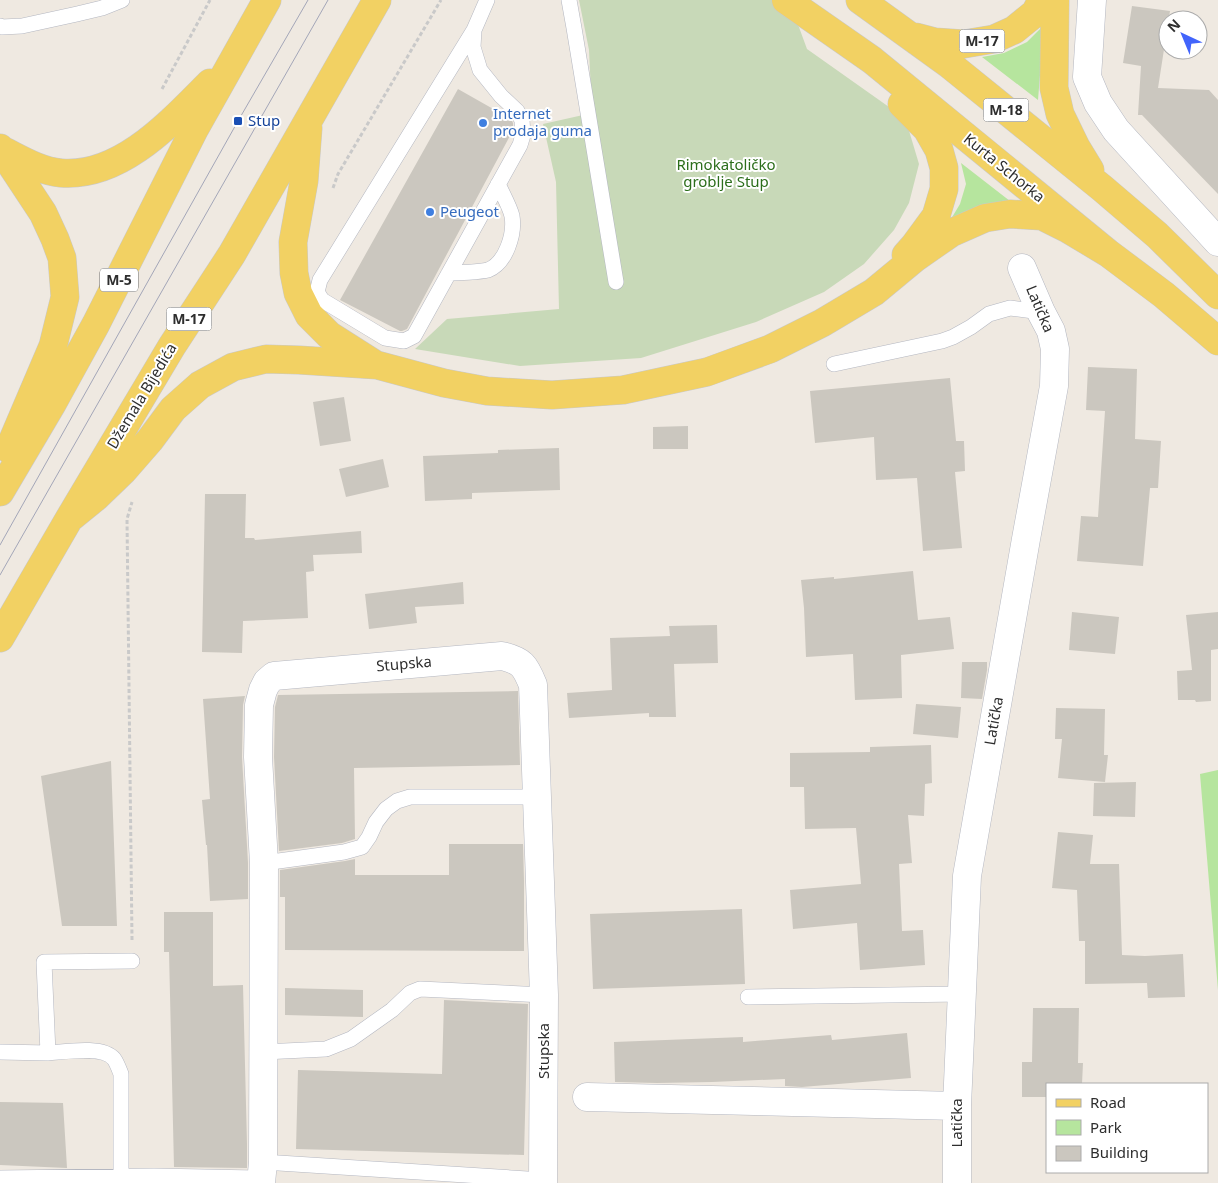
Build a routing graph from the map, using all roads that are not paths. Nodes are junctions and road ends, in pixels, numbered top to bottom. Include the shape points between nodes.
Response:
1 (122, 0) edge
2 (267, 0) edge
3 (487, 0) edge
4 (569, 0) edge
5 (860, 0) edge
6 (1042, 0) edge
7 (1055, 0) edge
8 (1092, 0) edge
9 (378, 1) edge
10 (797, 7) edge
11 (0, 26) edge
12 (474, 30) junction
13 (908, 34) junction
14 (872, 60) junction
15 (230, 64) junction
16 (309, 119) junction
17 (1, 149) edge
18 (498, 184) junction
19 (1102, 188) junction
20 (1218, 242) edge
21 (1108, 253) junction
22 (1022, 268) dead end
23 (449, 273) junction
24 (616, 282) dead end
25 (874, 292) junction
26 (1218, 295) edge
27 (1041, 312) junction
28 (1218, 341) edge
29 (834, 364) dead end
30 (377, 365) junction
31 (0, 480) edge
32 (0, 492) edge
33 (69, 519) junction
34 (0, 638) edge
35 (537, 797) junction
36 (264, 863) junction
37 (132, 961) road end
38 (962, 994) junction
39 (544, 995) junction
40 (748, 997) dead end
41 (0, 1052) edge
42 (48, 1052) junction
43 (263, 1052) junction
44 (587, 1097) dead end
45 (957, 1106) junction
46 (262, 1174) edge
47 (122, 1176) junction
48 (0, 1178) edge
49 (543, 1182) edge
50 (957, 1183) edge

1 - 11 lane via 102,8 22,26
2 - 15 main road, M-5
3 - 12 lane
4 - 24 lane
5 - 13 main road, M-17
6 - 13 main road, M-17 via 1035,13 1014,30 994,39 964,44 935,42
7 - 19 main road via 1054,88 1060,114
8 - 20 street via 1088,77 1098,103 1116,130
9 - 16 main road, Džemala Bijedića / M-17
10 - 14 main road, Kurta Schorka
12 - 18 lane via 473,47 480,70 522,120 520,145
12 - 23 lane via 320,280 317,292 322,300 385,338 404,341 414,336
13 - 19 main road, M-18
14 - 21 main road, Kurta Schorka
14 - 25 main road via 888,91 927,129 939,150 944,168 944,189 936,216
15 - 17 main road via 139,149 113,164 86,173 60,173 36,167
15 - 32 main road, M-5 via 96,324
16 - 30 main road via 304,181 293,242 298,293 309,315 329,335
16 - 33 main road, Džemala Bijedića / M-17 via 232,254 172,346
17 - 31 main road via 55,239 62,258 65,297 53,346 9,449
18 - 23 lane
18 - 23 lane via 512,216 506,252 487,270
19 - 26 main road, M-18 via 1157,235
21 - 25 main road via 1042,216 1010,214 985,218 951,234 915,258
21 - 28 main road, Kurta Schorka
22 - 27 street, Latička
25 - 30 main road via 770,349 707,372 623,390 552,395 486,391 444,384
27 - 29 lane via 1010,308 990,314 942,341
27 - 38 street, Latička via 1051,331 1055,349 1054,386 967,876
30 - 33 main road via 266,359 233,367 200,385 172,409 123,471
33 - 34 main road, Džemala Bijedića / M-17
35 - 36 lane via 403,799 386,809 362,847
35 - 36 street, Stupska via 533,684 526,670 515,660 502,656 274,676 266,682 259,705 258,757
35 - 39 street, Stupska
36 - 43 street, Stupska
37 - 42 lane via 44,962
38 - 40 lane
38 - 45 street, Latička
39 - 43 lane via 420,989 410,993 351,1039 326,1049
39 - 49 street, Stupska
41 - 42 lane
42 - 47 lane via 94,1050 114,1058 121,1074
43 - 46 street, Stupska
44 - 45 street
45 - 50 street, Latička
46 - 47 lane
46 - 49 lane
47 - 48 lane

